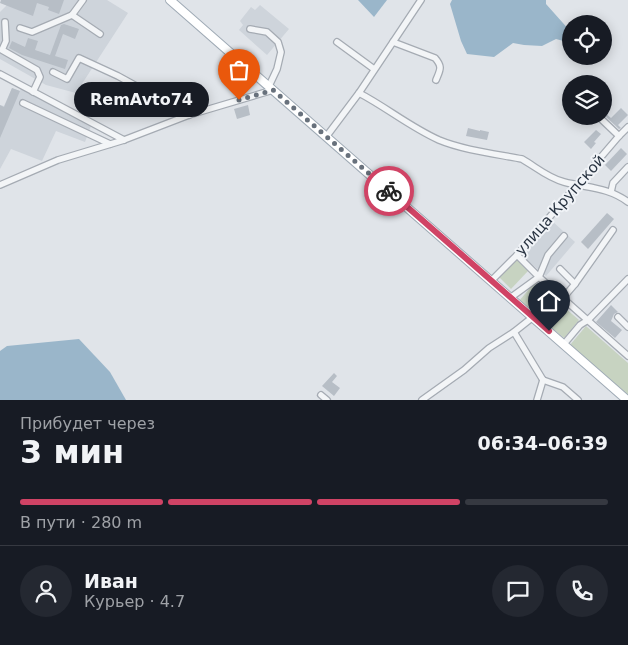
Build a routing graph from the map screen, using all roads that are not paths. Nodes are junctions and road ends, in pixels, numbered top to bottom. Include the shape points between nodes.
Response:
1 (83, 0) edge
2 (170, 0) edge
3 (421, 0) edge
4 (72, 15) junction
5 (5, 22) dead end
6 (20, 28) dead end
7 (250, 29) dead end
8 (100, 34) dead end
9 (337, 42) dead end
10 (393, 42) junction
11 (374, 69) junction
12 (53, 72) dead end
13 (0, 74) edge
14 (436, 80) dead end
15 (271, 88) junction
16 (33, 92) junction
17 (359, 93) junction
18 (23, 103) dead end
19 (189, 115) junction
20 (607, 125) edge
21 (628, 127) edge
22 (619, 136) junction
23 (326, 137) junction
24 (124, 140) junction
25 (110, 144) junction
26 (628, 167) edge
27 (578, 184) junction
28 (0, 186) edge
29 (611, 192) junction
30 (628, 202) edge
31 (613, 230) dead end
32 (564, 236) dead end
33 (517, 255) junction
34 (560, 269) dead end
35 (539, 277) junction
36 (491, 281) junction
37 (627, 281) edge
38 (575, 284) junction
39 (510, 298) junction
40 (563, 298) junction
41 (533, 317) junction
42 (618, 317) dead end
43 (588, 320) junction
44 (628, 327) edge
45 (514, 332) junction
46 (564, 344) junction
47 (628, 356) edge
48 (543, 380) junction
49 (321, 395) dead end
50 (328, 400) edge
51 (422, 400) edge
52 (538, 400) edge
53 (578, 400) edge
54 (628, 400) edge

1 - 4 street
2 - 15 main road
3 - 10 street
4 - 6 street via 32,32
4 - 8 street
5 - 16 street via 6,42 2,50 37,70 40,77
7 - 15 street via 267,32 278,42 281,52
9 - 11 street
10 - 11 street
10 - 14 street via 435,58 441,68
11 - 17 street
12 - 19 street via 67,79 79,58
13 - 16 street
15 - 19 street
15 - 23 main road
16 - 24 street
17 - 23 street
17 - 27 street via 439,140 522,159 550,177
18 - 25 street
19 - 24 street
20 - 22 street
21 - 22 street, улица Крупской
22 - 27 street, улица Крупской
23 - 36 main road
24 - 25 street
25 - 28 street via 58,160
26 - 29 street via 613,183
27 - 29 street
27 - 33 street, улица Крупской
29 - 30 street
31 - 38 street
32 - 35 street via 548,255
33 - 35 street
33 - 36 street, улица Крупской
34 - 38 street
35 - 39 street
35 - 40 street
36 - 39 main road
37 - 43 street
38 - 40 street
39 - 41 main road
40 - 43 street
41 - 45 street
41 - 46 main road
42 - 44 street
43 - 46 street
43 - 47 street
45 - 48 street
45 - 51 street
46 - 54 main road
48 - 52 street
48 - 53 street via 563,387
49 - 50 street

